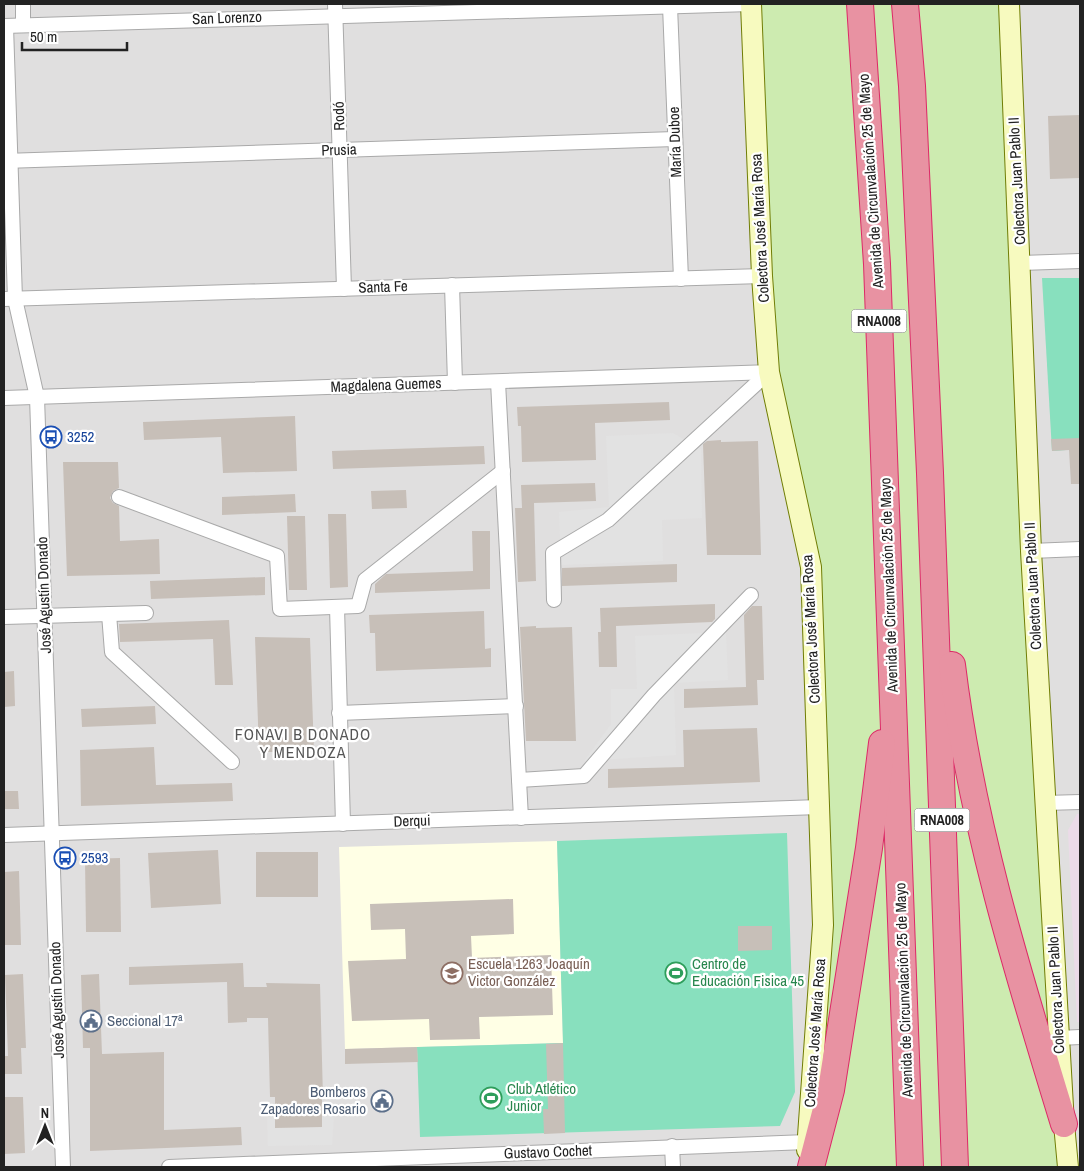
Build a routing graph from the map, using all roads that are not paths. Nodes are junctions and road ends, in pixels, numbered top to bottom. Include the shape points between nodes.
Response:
1 (23, 4) edge
2 (751, 4) edge
3 (860, 4) edge
4 (905, 4) edge
5 (1009, 4) edge
6 (670, 6) junction
7 (335, 9) edge
8 (23, 24) junction
9 (5, 26) edge
10 (675, 139) junction
11 (340, 150) junction
12 (7, 161) edge
13 (1080, 261) edge
14 (1020, 263) junction
15 (762, 276) junction
16 (681, 278) junction
17 (452, 285) junction
18 (344, 289) junction
19 (9, 299) edge
20 (768, 372) junction
21 (498, 382) junction
22 (455, 383) junction
23 (37, 397) junction
24 (4, 398) edge
25 (503, 471) junction
26 (930, 473) junction
27 (119, 497) dead end
28 (1080, 549) edge
29 (1031, 551) junction
30 (751, 594) dead end
31 (554, 600) dead end
32 (337, 607) junction
33 (146, 613) dead end
34 (109, 614) junction
35 (44, 616) junction
36 (4, 617) edge
37 (891, 638) junction
38 (516, 706) junction
39 (338, 713) junction
40 (232, 762) dead end
41 (519, 780) junction
42 (1080, 802) edge
43 (1045, 803) junction
44 (819, 807) junction
45 (521, 818) junction
46 (343, 824) junction
47 (52, 833) junction
48 (4, 835) edge
49 (1080, 1037) edge
50 (1059, 1038) junction
51 (1064, 1124) junction
52 (672, 1146) junction
53 (809, 1155) edge
54 (476, 1161) edge
55 (276, 1165) edge
56 (63, 1167) edge
57 (169, 1167) edge
58 (673, 1167) edge
59 (806, 1167) edge
60 (910, 1167) edge
61 (955, 1167) edge
62 (1068, 1167) edge

1 - 8 street
2 - 6 street, San Lorenzo
2 - 15 main road, Colectora José María Rosa
3 - 37 highway, Avenida de Circunvalación 25 de Mayo / RNA008 via 877,264
4 - 26 highway, RNA008 via 912,86
5 - 14 main road, Colectora Juan Pablo II
6 - 7 street, San Lorenzo
6 - 10 street, María Duboe
7 - 8 street, San Lorenzo
7 - 11 street, Rodó
8 - 9 street, San Lorenzo
9 - 12 street, José Agustín Donado
10 - 11 street, Prusia
10 - 16 street, María Duboe
11 - 12 street, Prusia
11 - 18 street, Rodó
12 - 19 street, José Agustín Donado
13 - 14 street
14 - 29 main road, Colectora Juan Pablo II
15 - 16 street, Santa Fe
15 - 20 main road, Colectora José María Rosa
16 - 17 street, Santa Fe
17 - 18 street, Santa Fe
17 - 22 street
18 - 19 street, Santa Fe
19 - 23 street, José Agustín Donado
20 - 21 street, Magdalena Guemes
20 - 31 street via 608,520 553,553
20 - 44 main road, Colectora José María Rosa via 811,567
21 - 22 street, Magdalena Guemes
21 - 25 street
22 - 23 street, Magdalena Guemes
23 - 24 street, Magdalena Guemes
23 - 35 street, José Agustín Donado
25 - 32 street via 365,580 358,606
25 - 38 street
26 - 51 highway via 960,732 1007,938
26 - 61 highway, RNA008
27 - 32 street via 277,556 280,609
28 - 29 street
29 - 43 main road, Colectora Juan Pablo II
30 - 41 street via 654,695 584,776
32 - 39 street
33 - 34 street
34 - 35 street
34 - 40 street via 112,652
35 - 36 street
35 - 47 street, José Agustín Donado
37 - 53 highway via 869,848 831,1090
37 - 60 highway, Avenida de Circunvalación 25 de Mayo / RNA008
38 - 39 street
38 - 41 street
39 - 46 street
41 - 45 street
42 - 43 street
43 - 50 main road, Colectora Juan Pablo II
44 - 45 street, Derqui
44 - 53 main road, Colectora José María Rosa via 823,925
45 - 46 street, Derqui
46 - 47 street, Derqui
47 - 48 street, Derqui
47 - 56 street, José Agustín Donado
49 - 50 street
50 - 51 main road, Colectora Juan Pablo II
51 - 62 main road, Colectora Juan Pablo II
52 - 53 street, Gustavo Cochet
52 - 54 street, Gustavo Cochet
52 - 58 street
53 - 59 main road, Colectora José María Rosa
54 - 55 street, Gustavo Cochet
55 - 57 street, Gustavo Cochet

